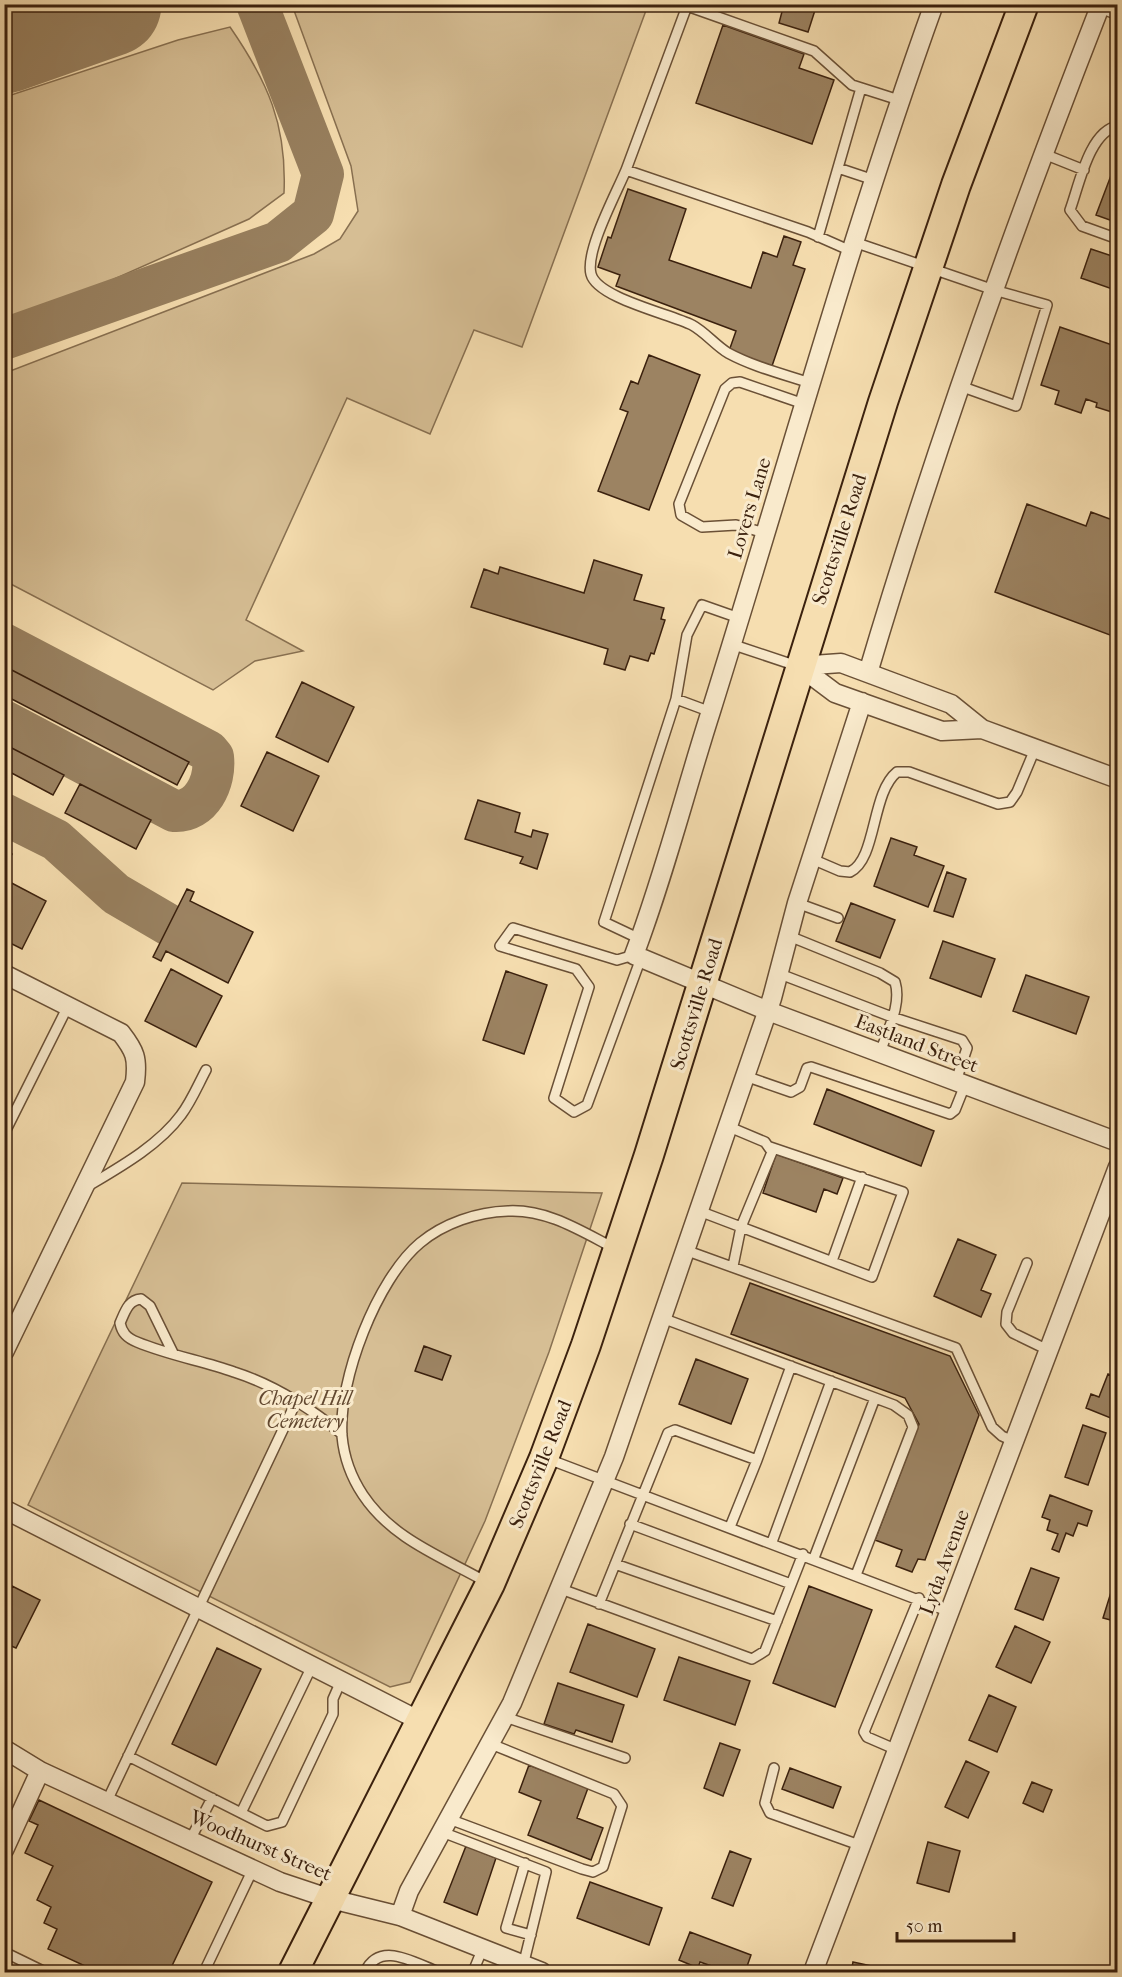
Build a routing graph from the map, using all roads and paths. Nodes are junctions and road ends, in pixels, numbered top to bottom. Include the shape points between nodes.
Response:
1 (934, 4) edge
2 (1024, 4) edge
3 (1100, 6) edge
4 (1118, 15) edge
5 (861, 88) junction
6 (899, 100) junction
7 (1118, 126) edge
8 (1044, 154) junction
9 (838, 168) junction
10 (626, 170) junction
11 (1084, 170) junction
12 (874, 180) junction
13 (818, 237) junction
14 (1118, 239) edge
15 (852, 246) junction
16 (928, 268) junction
17 (994, 290) junction
18 (810, 383) junction
19 (960, 386) junction
20 (804, 404) junction
21 (765, 533) junction
22 (739, 618) junction
23 (732, 644) junction
24 (799, 666) junction
25 (868, 673) junction
26 (676, 699) junction
27 (862, 702) junction
28 (711, 712) junction
29 (982, 729) junction
30 (1035, 749) junction
31 (1118, 779) edge
32 (812, 860) junction
33 (797, 903) junction
34 (838, 918) dead end
35 (789, 936) junction
36 (639, 951) junction
37 (4, 974) edge
38 (780, 974) junction
39 (701, 985) junction
40 (68, 1006) junction
41 (768, 1011) junction
42 (892, 1017) junction
43 (880, 1053) junction
44 (206, 1070) dead end
45 (745, 1076) junction
46 (960, 1083) junction
47 (728, 1126) junction
48 (4, 1134) edge
49 (1118, 1142) edge
50 (771, 1147) junction
51 (1118, 1167) edge
52 (862, 1177) junction
53 (84, 1189) junction
54 (699, 1211) junction
55 (741, 1227) junction
56 (685, 1250) junction
57 (618, 1251) junction
58 (832, 1261) junction
59 (1027, 1263) dead end
60 (733, 1266) junction
61 (662, 1318) junction
62 (1048, 1350) junction
63 (4, 1352) edge
64 (172, 1353) junction
65 (791, 1366) junction
66 (831, 1381) junction
67 (875, 1398) junction
68 (297, 1400) junction
69 (342, 1434) junction
70 (1013, 1441) junction
71 (544, 1458) junction
72 (757, 1460) junction
73 (605, 1480) junction
74 (642, 1494) junction
75 (4, 1509) edge
76 (630, 1524) junction
77 (730, 1527) junction
78 (772, 1542) junction
79 (802, 1554) junction
80 (814, 1558) junction
81 (615, 1564) junction
82 (856, 1575) junction
83 (490, 1584) junction
84 (791, 1584) junction
85 (561, 1589) junction
86 (919, 1598) junction
87 (599, 1604) junction
88 (198, 1609) junction
89 (950, 1612) junction
90 (777, 1621) junction
91 (312, 1666) junction
92 (342, 1681) junction
93 (505, 1717) junction
94 (423, 1722) junction
95 (491, 1744) junction
96 (4, 1749) edge
97 (897, 1750) junction
98 (128, 1756) junction
99 (625, 1758) dead end
100 (774, 1768) dead end
101 (40, 1771) junction
102 (212, 1798) junction
103 (106, 1801) junction
104 (241, 1813) junction
105 (446, 1825) junction
106 (190, 1840) junction
107 (862, 1846) junction
108 (4, 1850) edge
109 (525, 1863) junction
110 (253, 1869) junction
111 (331, 1899) junction
112 (399, 1916) junction
113 (531, 1935) junction
114 (482, 1950) junction
115 (4, 1952) edge
116 (523, 1966) junction
117 (45, 1972) edge
118 (204, 1972) edge
119 (293, 1972) edge
120 (365, 1972) edge
121 (439, 1972) edge
122 (473, 1972) edge
123 (542, 1972) edge
124 (813, 1972) edge

1 - 6 street, Lovers Lane
2 - 16 main road, Scottsville Road
3 - 4 lane
3 - 8 street
5 - 6 lane
5 - 9 lane
5 - 10 lane via 839,75 814,51 687,6
6 - 12 street, Lovers Lane
7 - 11 lane via 1108,128 1097,138
8 - 11 lane
8 - 17 street
9 - 12 lane
9 - 13 lane
10 - 13 lane
10 - 18 lane via 596,243 590,266 592,278 607,291 693,326 737,357
11 - 14 lane via 1071,210 1082,226
12 - 15 street, Lovers Lane
13 - 15 lane
15 - 16 lane
15 - 18 street, Lovers Lane
16 - 17 lane
16 - 24 main road, Scottsville Road
17 - 19 street
17 - 19 lane via 1047,305 1016,406
18 - 20 street, Lovers Lane
19 - 25 street
20 - 21 street, Lovers Lane
20 - 21 lane via 740,382 732,383 725,389 679,504 681,515 702,527 736,525
21 - 22 street, Lovers Lane
22 - 23 street, Lovers Lane
22 - 26 lane via 702,604 687,635
23 - 24 lane
23 - 28 street, Lovers Lane
24 - 25 street via 841,663
24 - 27 street via 835,693
24 - 39 main road, Scottsville Road
25 - 29 street via 951,704
26 - 28 lane
26 - 36 lane via 604,922
27 - 29 street via 942,731
27 - 32 street
28 - 36 street, Lovers Lane
29 - 30 street
30 - 31 street
30 - 32 lane via 1017,792 1010,802 998,804 897,771 884,790 861,863 854,870 840,871
32 - 33 street
33 - 34 lane
33 - 35 street
35 - 38 street
35 - 42 lane via 895,982 898,993
36 - 36 lane via 616,960 513,928 500,946 576,969 590,987 554,1098 574,1112 587,1105
36 - 39 street
37 - 40 street
38 - 41 street
38 - 42 lane
39 - 41 street, Eastland Street
39 - 57 main road, Scottsville Road
40 - 48 lane
40 - 53 street via 121,1033 138,1062 135,1082
41 - 43 street, Eastland Street
41 - 45 street
42 - 43 lane
42 - 46 lane via 967,1044
43 - 46 street, Eastland Street
44 - 53 lane via 181,1116 166,1132
45 - 46 lane via 791,1092 800,1087 807,1068 811,1067 950,1114 955,1110
45 - 47 street
46 - 49 street, Eastland Street
47 - 50 lane
47 - 54 street
50 - 52 lane
50 - 55 lane
51 - 62 street, Lyda Avenue
52 - 58 lane
52 - 58 lane via 903,1192 872,1276
53 - 63 street
54 - 55 lane
54 - 56 street
55 - 58 lane
55 - 60 lane
56 - 60 lane
56 - 61 street
57 - 69 lane via 570,1225 510,1210 478,1215 433,1234 398,1267 369,1320 350,1378
57 - 71 main road, Scottsville Road
59 - 62 lane via 1006,1324 1013,1333
60 - 70 lane via 957,1348 992,1427
61 - 65 lane
61 - 73 street
62 - 70 street, Lyda Avenue
64 - 64 lane via 126,1337 120,1323 134,1300 141,1299 150,1306
64 - 68 lane via 237,1372
65 - 66 lane
65 - 72 lane
66 - 67 lane
66 - 78 lane
67 - 80 lane
67 - 82 lane via 908,1415 913,1427
68 - 69 lane
68 - 88 lane
69 - 83 lane via 350,1472 380,1517 412,1542
70 - 89 street, Lyda Avenue
71 - 73 lane
71 - 83 main road, Scottsville Road
72 - 74 lane via 675,1431 668,1433
72 - 77 lane
73 - 74 lane
73 - 85 street
74 - 76 lane
74 - 77 lane
75 - 88 street
76 - 81 lane
76 - 84 lane
77 - 78 lane
78 - 79 lane
79 - 80 lane
79 - 84 lane
80 - 82 lane
81 - 87 lane
81 - 90 lane
82 - 86 lane
83 - 94 main road, Scottsville Road
84 - 90 lane
85 - 87 lane
85 - 93 street
86 - 89 lane
86 - 97 lane via 864,1732
87 - 90 lane via 752,1659 765,1651
88 - 91 street
88 - 98 lane
89 - 97 street, Lyda Avenue
91 - 92 street
91 - 104 lane
92 - 94 street
92 - 104 lane via 333,1699 333,1714 282,1822 267,1826
93 - 95 street
93 - 99 lane
94 - 111 main road, Scottsville Road
95 - 105 street
95 - 105 lane via 614,1794 622,1806 603,1867 593,1872
96 - 101 street, Woodhurst Street
97 - 107 street, Lyda Avenue
98 - 102 lane
98 - 103 lane
100 - 107 lane via 765,1803 770,1814
101 - 103 street, Woodhurst Street
101 - 108 street
102 - 104 lane
102 - 106 lane
103 - 106 street, Woodhurst Street
105 - 109 lane
105 - 112 street
106 - 110 street, Woodhurst Street
107 - 124 street, Lyda Avenue
109 - 113 lane via 546,1872
109 - 113 lane via 506,1928
110 - 111 street, Woodhurst Street
110 - 118 lane
111 - 112 street, Woodhurst Street
111 - 119 main road, Scottsville Road
112 - 114 street, Woodhurst Street
113 - 116 lane
114 - 116 street, Woodhurst Street
114 - 122 lane
115 - 117 lane
116 - 123 street, Woodhurst Street
120 - 121 lane via 370,1961 391,1955

